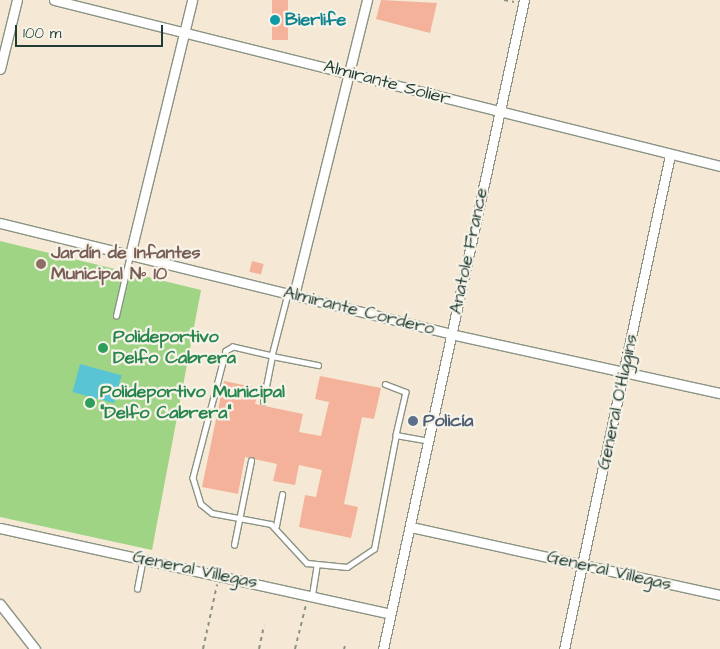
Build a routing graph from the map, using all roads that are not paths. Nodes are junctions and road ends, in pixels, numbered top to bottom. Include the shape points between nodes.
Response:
1 (17, 0) edge
2 (54, 0) edge
3 (192, 0) edge
4 (367, 0) edge
5 (524, 0) edge
6 (184, 31) junction
7 (0, 69) edge
8 (350, 73) junction
9 (499, 112) junction
10 (670, 155) junction
11 (720, 165) edge
12 (0, 223) edge
13 (130, 255) junction
14 (291, 294) junction
15 (116, 316) dead end
16 (451, 334) junction
17 (272, 356) junction
18 (318, 365) dead end
19 (625, 371) junction
20 (385, 384) dead end
21 (720, 393) edge
22 (262, 402) dead end
23 (396, 435) junction
24 (425, 440) junction
25 (250, 461) dead end
26 (282, 495) dead end
27 (240, 518) junction
28 (276, 526) junction
29 (0, 528) edge
30 (411, 528) junction
31 (234, 545) dead end
32 (143, 559) junction
33 (582, 564) junction
34 (317, 565) junction
35 (137, 590) dead end
36 (310, 595) junction
37 (720, 595) edge
38 (0, 604) edge
39 (390, 614) junction
40 (35, 649) edge
41 (383, 649) edge
42 (564, 649) edge

1 - 7 street
2 - 6 street, Almirante Solier
3 - 6 street
4 - 8 street
5 - 9 street, Anatole France
6 - 8 street, Almirante Solier
6 - 13 street
8 - 9 street, Almirante Solier
8 - 14 street
9 - 10 street, Almirante Solier
9 - 16 street, Anatole France
10 - 11 street, Almirante Solier
10 - 19 street, General O'Higgins
12 - 13 street, Almirante Cordero
13 - 14 street, Almirante Cordero
13 - 15 lane
14 - 16 street, Almirante Cordero
14 - 17 lane
16 - 19 street, Almirante Cordero
16 - 24 street, Anatole France
17 - 18 lane
17 - 22 lane
17 - 27 lane via 234,347 226,351 193,478 196,496 206,510
19 - 21 street, Almirante Cordero
19 - 33 street, General O'Higgins
20 - 23 lane via 406,392
23 - 24 lane
23 - 34 lane via 374,548 347,567
24 - 30 street, Anatole France
25 - 27 lane
26 - 28 lane
27 - 28 lane
27 - 31 lane
28 - 34 lane via 295,555
29 - 32 street, General Villegas
30 - 33 street, General Villegas
30 - 39 street, Anatole France
32 - 35 lane
32 - 36 street, General Villegas
33 - 37 street, General Villegas
33 - 42 street, General O'Higgins
34 - 36 lane
36 - 39 street, General Villegas
38 - 40 street
39 - 41 street, Anatole France

